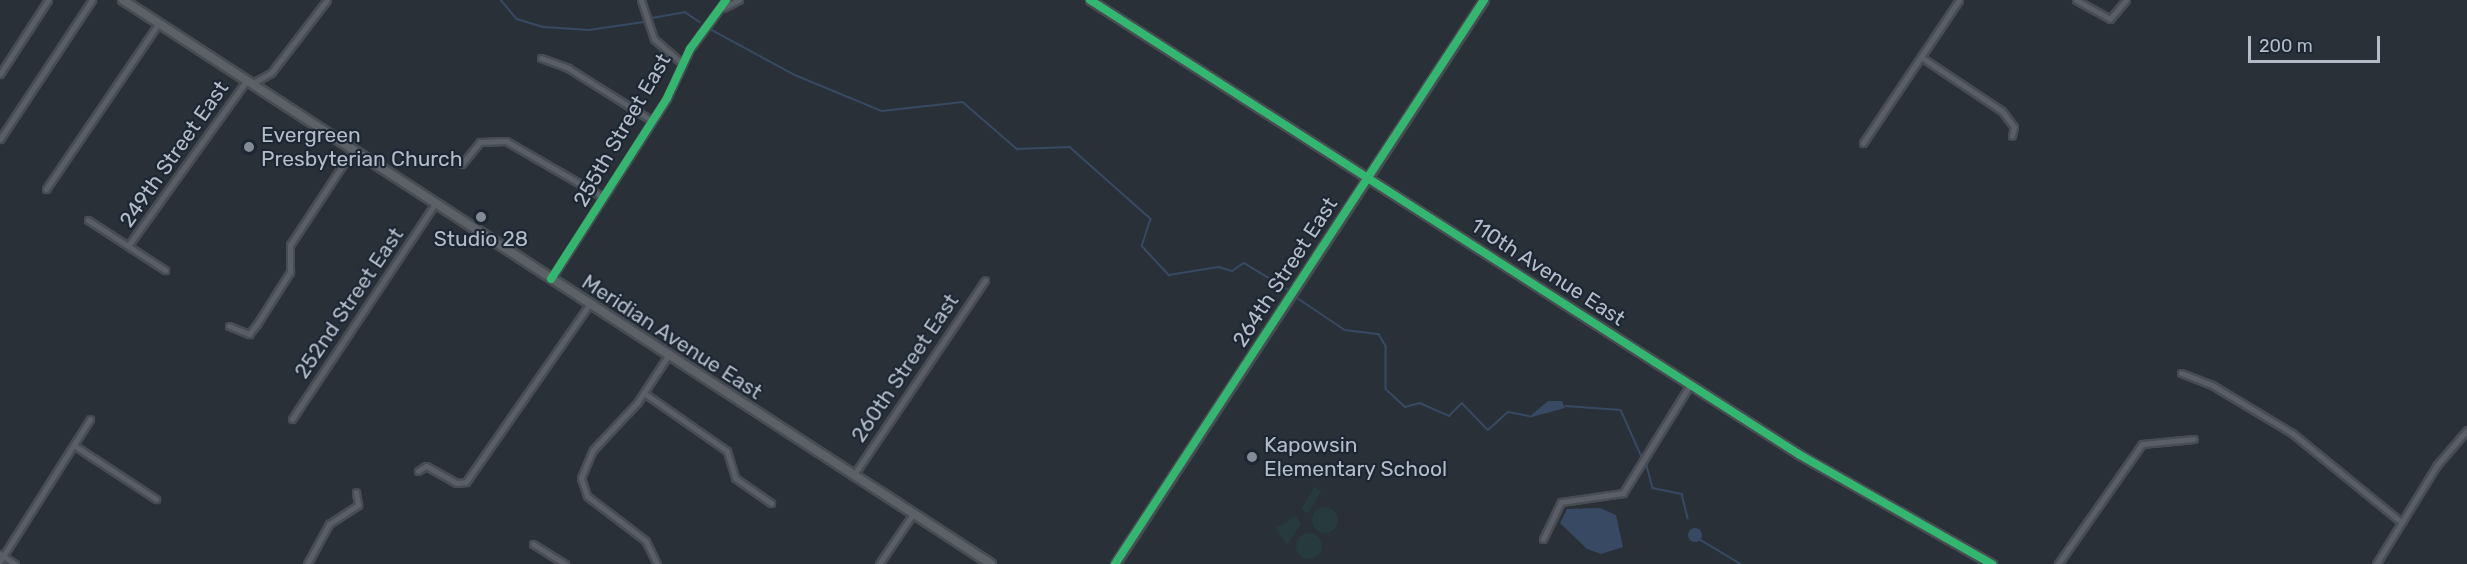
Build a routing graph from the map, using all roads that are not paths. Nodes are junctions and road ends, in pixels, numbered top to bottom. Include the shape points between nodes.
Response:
1 (48, 0) edge
2 (92, 0) edge
3 (123, 0) edge
4 (327, 0) edge
5 (641, 0) edge
6 (726, 0) edge
7 (739, 0) edge
8 (1090, 0) edge
9 (1484, 0) edge
10 (1959, 0) edge
11 (2076, 0) edge
12 (2126, 0) edge
13 (723, 8) junction
14 (158, 24) junction
15 (1921, 57) junction
16 (541, 58) dead end
17 (682, 63) junction
18 (0, 74) edge
19 (248, 82) junction
20 (651, 120) junction
21 (2012, 136) dead end
22 (0, 139) edge
23 (1863, 143) dead end
24 (352, 151) junction
25 (462, 164) dead end
26 (1368, 178) junction
27 (46, 189) dead end
28 (603, 197) junction
29 (434, 205) junction
30 (88, 220) dead end
31 (128, 246) junction
32 (165, 270) dead end
33 (551, 279) junction
34 (985, 280) dead end
35 (589, 305) junction
36 (229, 326) dead end
37 (668, 356) junction
38 (2181, 373) dead end
39 (1690, 385) junction
40 (644, 393) junction
41 (90, 419) dead end
42 (292, 419) dead end
43 (2467, 429) edge
44 (2194, 439) dead end
45 (75, 446) junction
46 (418, 471) dead end
47 (853, 476) junction
48 (356, 492) dead end
49 (156, 499) dead end
50 (771, 503) dead end
51 (913, 514) junction
52 (2401, 522) junction
53 (1543, 539) dead end
54 (533, 544) dead end
55 (1, 557) edge
56 (15, 564) edge
57 (307, 564) edge
58 (565, 564) edge
59 (657, 564) edge
60 (879, 564) edge
61 (991, 564) edge
62 (1115, 564) edge
63 (1992, 564) edge
64 (2058, 564) edge
65 (2376, 564) edge

1 - 18 street
2 - 22 street
3 - 14 main road, Meridian Avenue East
4 - 19 street via 274,69
5 - 17 street via 654,39
6 - 13 street, 255th Street East
7 - 13 street, 255th Street East
8 - 26 street, 110th Avenue East
9 - 26 street, 264th Street East
10 - 15 street
11 - 12 street via 2110,19
13 - 17 street, 255th Street East
14 - 19 main road, Meridian Avenue East
14 - 27 street
15 - 21 street via 2002,111 2014,127
15 - 23 street
16 - 20 street via 568,68
17 - 20 street, 255th Street East
19 - 24 main road, Meridian Avenue East
19 - 31 street, 249th Street East
20 - 28 street, 255th Street East
24 - 29 main road, Meridian Avenue East
24 - 36 street via 290,245 290,272 257,324 249,334
25 - 28 street via 480,142 506,141
26 - 39 street, 110th Avenue East
26 - 62 street, 264th Street East
28 - 33 street, 255th Street East
29 - 33 main road, Meridian Avenue East
29 - 42 street, 252nd Street East
30 - 31 street
31 - 32 street
33 - 35 main road, Meridian Avenue East
34 - 47 street, 260th Street East
35 - 37 main road, Meridian Avenue East
35 - 46 street via 462,484 429,467
37 - 40 street
37 - 47 main road, Meridian Avenue East
38 - 52 street via 2212,385 2292,433
39 - 53 street via 1623,493 1560,502
39 - 63 street, 110th Avenue East via 1800,455
40 - 50 street via 730,454 735,478
40 - 59 street via 593,450 582,483 590,500 646,541
41 - 45 street
43 - 52 street
44 - 64 street via 2142,444
45 - 49 street
45 - 55 street
47 - 51 main road, Meridian Avenue East
48 - 57 street via 358,505 329,524
51 - 60 street
51 - 61 main road, Meridian Avenue East
52 - 65 street
54 - 58 street
55 - 56 street

